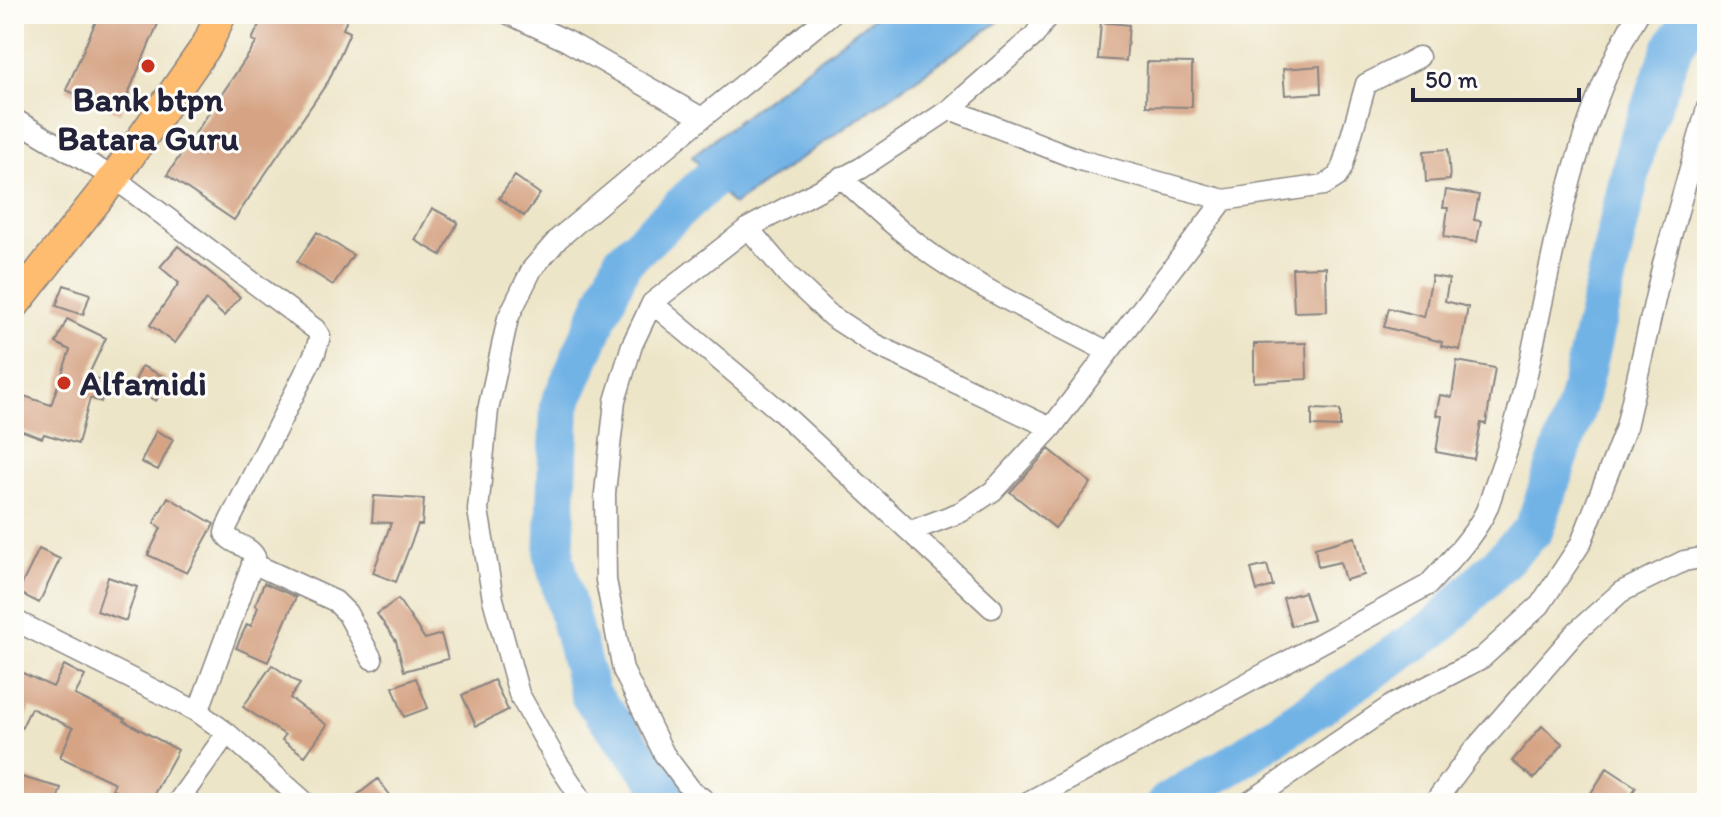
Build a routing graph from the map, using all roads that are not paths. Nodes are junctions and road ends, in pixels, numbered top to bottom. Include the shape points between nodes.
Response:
1 (221, 14) edge
2 (509, 14) edge
3 (831, 14) edge
4 (1049, 14) edge
5 (1638, 14) edge
6 (1419, 57) dead end
7 (1707, 108) edge
8 (950, 109) junction
9 (702, 118) junction
10 (14, 119) edge
11 (841, 177) junction
12 (114, 178) junction
13 (1224, 200) junction
14 (748, 228) junction
15 (652, 303) junction
16 (14, 305) edge
17 (1108, 352) junction
18 (1051, 428) junction
19 (911, 531) junction
20 (1707, 557) edge
21 (252, 563) junction
22 (992, 608) dead end
23 (14, 620) edge
24 (372, 659) dead end
25 (198, 712) junction
26 (227, 733) junction
27 (177, 803) edge
28 (306, 803) edge
29 (584, 803) edge
30 (708, 803) edge
31 (1026, 803) edge
32 (1248, 803) edge
33 (1434, 803) edge

1 - 12 main road via 207,45
2 - 9 street
3 - 9 street
4 - 8 street via 1034,36
5 - 31 street via 1598,101 1576,166 1509,447 1484,514 1452,560 1428,585
6 - 13 street via 1366,84 1337,177 1324,185
7 - 32 street via 1663,264 1626,427 1581,543 1540,605 1482,658 1392,705
8 - 11 street
8 - 13 street via 1080,160
9 - 29 street via 559,238 532,269 508,318 488,410 478,510 493,599 519,694
10 - 12 street
11 - 14 street
11 - 17 street via 935,257
12 - 16 main road
12 - 21 street via 320,336 227,526 228,539 251,550
13 - 17 street
14 - 15 street
14 - 18 street via 831,316 874,344
15 - 19 street
15 - 30 street via 615,401 605,493 606,580 623,670 664,754
17 - 18 street
18 - 19 street via 993,491 961,512
19 - 22 street
20 - 33 street via 1684,561 1621,592 1577,631
21 - 24 street via 335,601
21 - 25 street
23 - 25 street
25 - 26 street
26 - 27 street
26 - 28 street

